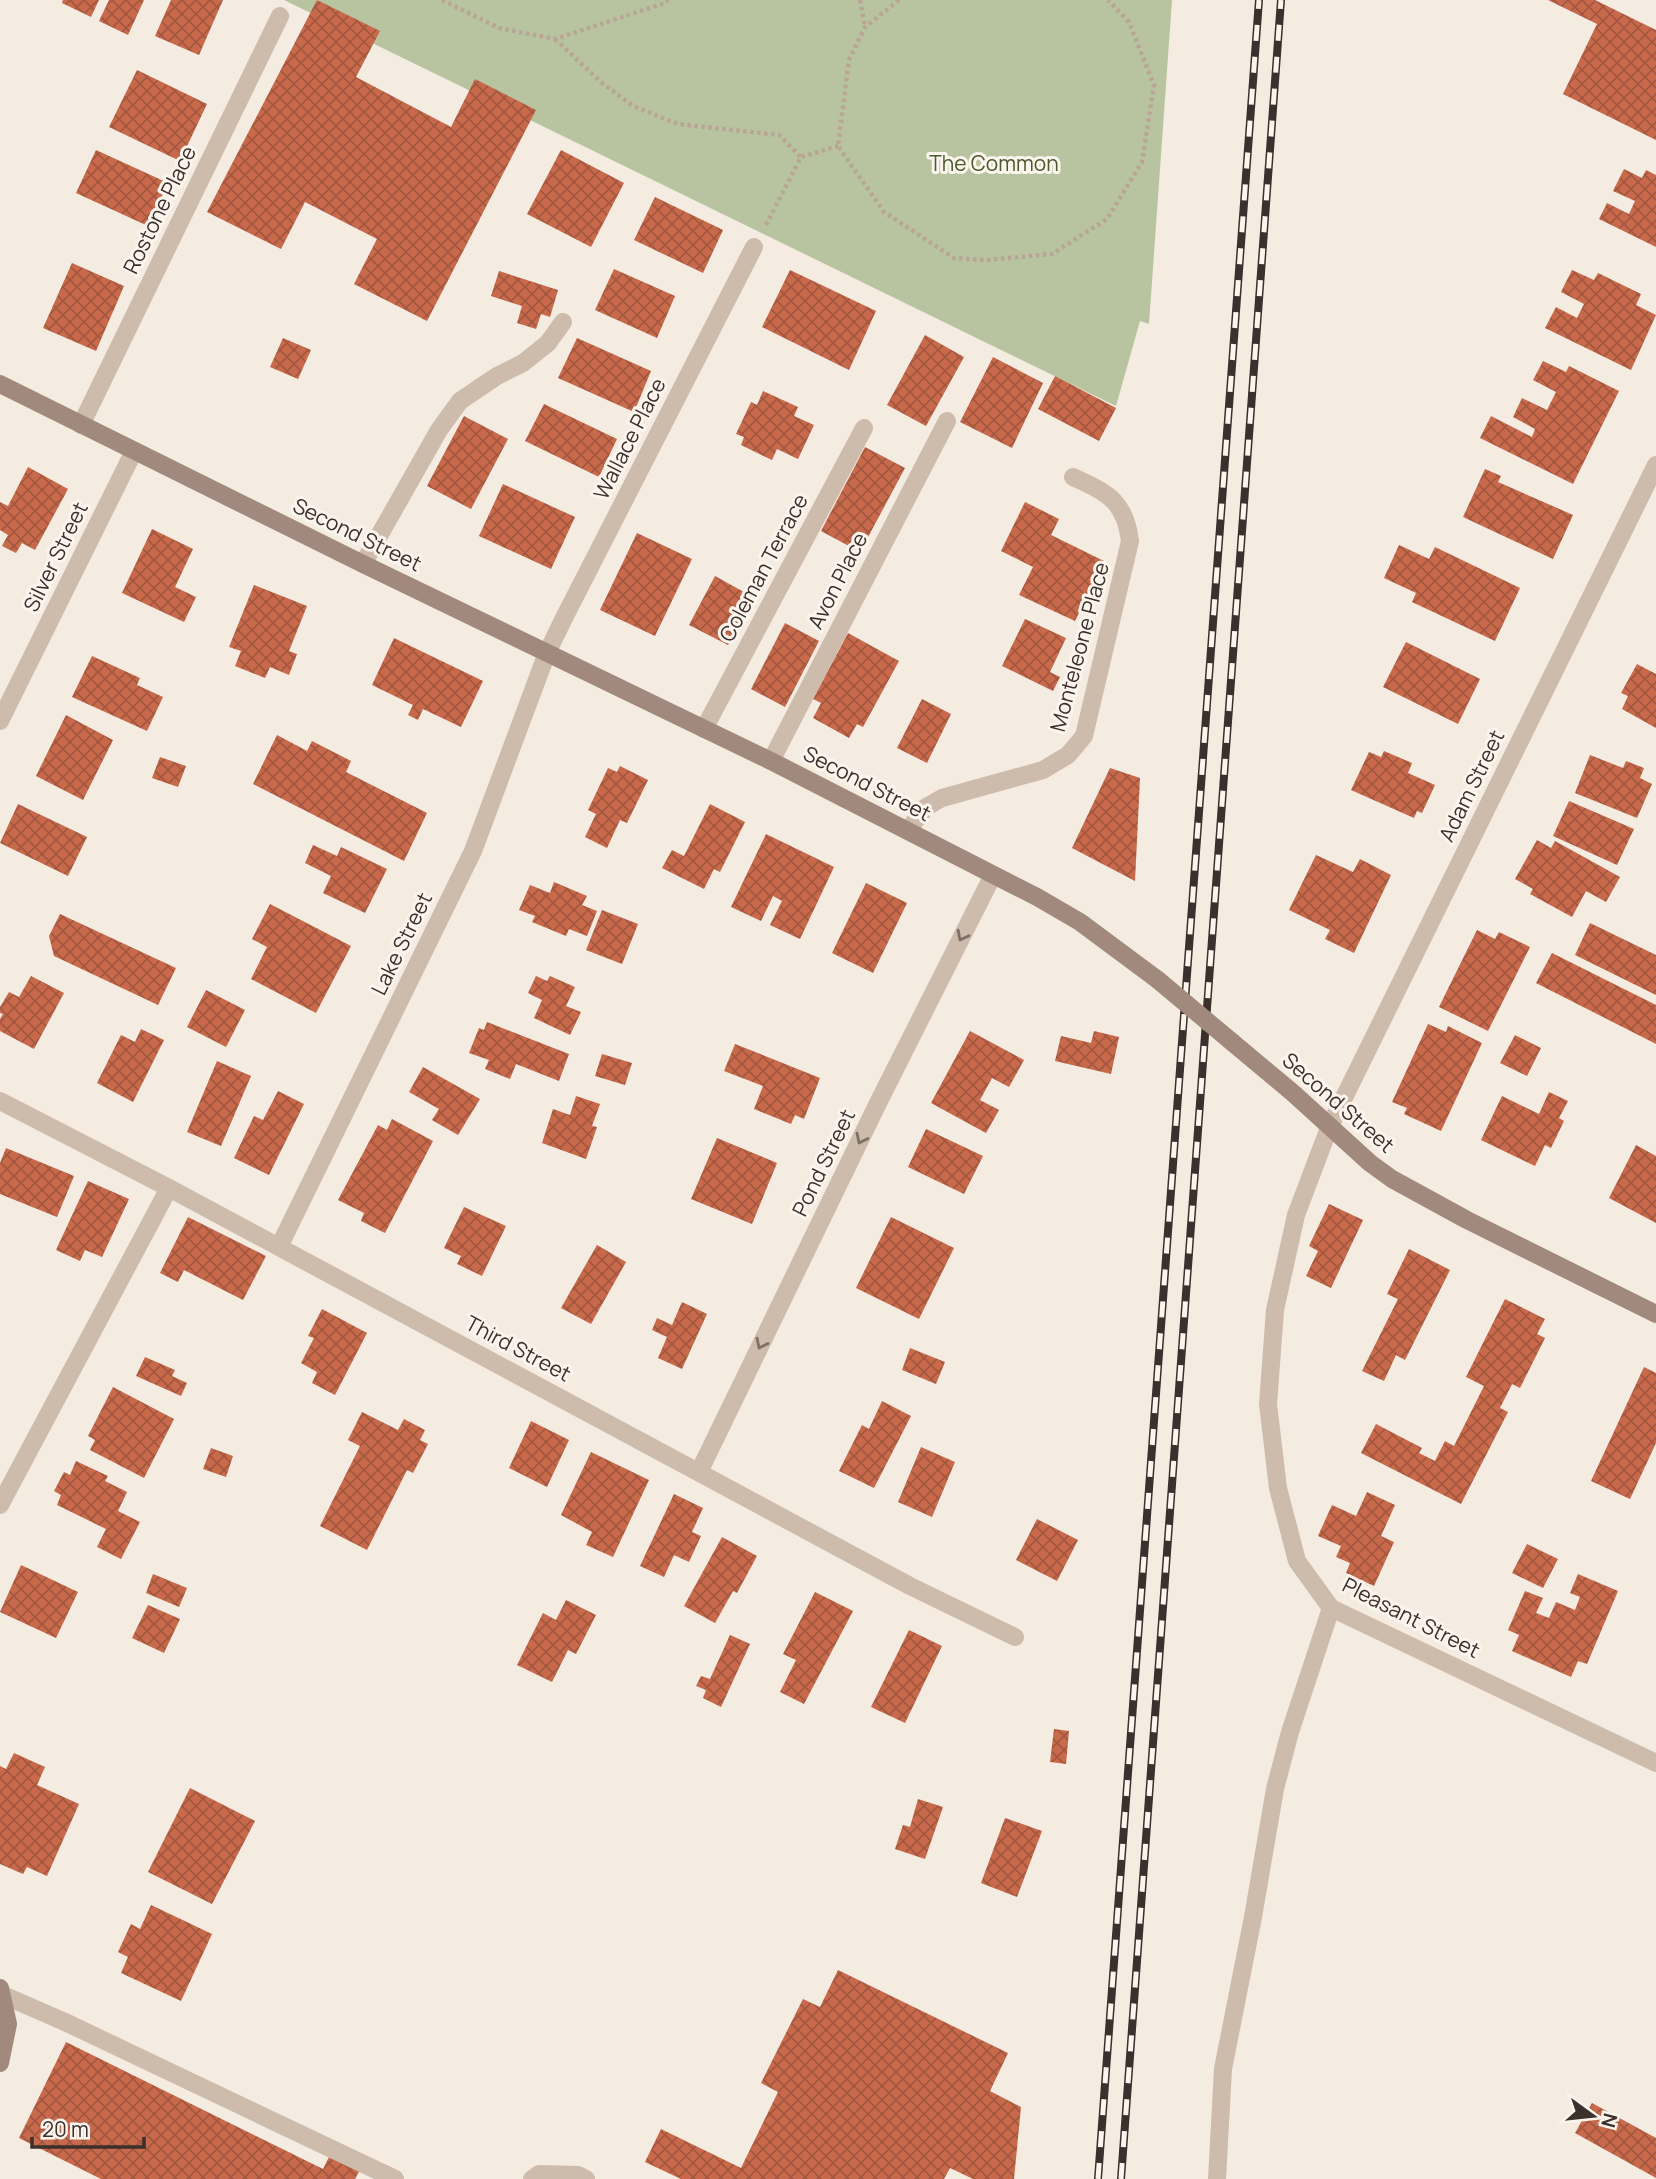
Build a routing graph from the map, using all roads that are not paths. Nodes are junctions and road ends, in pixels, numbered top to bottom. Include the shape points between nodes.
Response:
1 (281, 16) dead end
2 (754, 247) road end
3 (563, 322) dead end
4 (0, 384) edge
5 (947, 421) dead end
6 (81, 425) junction
7 (864, 428) dead end
8 (134, 451) junction
9 (1656, 465) edge
10 (1073, 477) dead end
11 (363, 564) junction
12 (547, 653) junction
13 (0, 721) edge
14 (704, 729) junction
15 (771, 761) junction
16 (908, 830) junction
17 (993, 875) junction
18 (0, 1101) edge
19 (1329, 1128) junction
20 (169, 1188) junction
21 (279, 1247) junction
22 (1656, 1314) edge
23 (699, 1472) junction
24 (0, 1505) edge
25 (1331, 1608) junction
26 (1014, 1637) dead end
27 (1656, 1763) edge
28 (2, 1991) edge
29 (0, 2063) edge
30 (395, 2179) edge
31 (532, 2179) edge
32 (586, 2179) edge
33 (1217, 2179) edge

1 - 6 street, Rostone Place
2 - 12 street, Wallace Place
3 - 11 street via 548,343 523,363 460,401
4 - 6 street, Second Street
5 - 15 street, Avon Place
6 - 8 street, Second Street
7 - 14 street, Coleman Terrace
8 - 11 street, Second Street
8 - 13 street, Silver Street
9 - 19 street, Adam Street
10 - 16 street, Monteleone Place via 1117,503 1130,541 1084,736 1068,755 1042,770 942,798 926,807
11 - 12 street, Second Street
12 - 14 street, Second Street
12 - 21 street, Lake Street via 473,851
14 - 15 street, Second Street
15 - 16 street, Second Street
16 - 17 street, Second Street
17 - 19 street, Second Street, bridge via 1080,922 1158,980
17 -> 23 street, Pond Street
18 - 20 street, Third Street
19 - 22 street, Second Street via 1392,1179
19 - 25 street, Pleasant Street via 1296,1215 1275,1310 1268,1404 1278,1488 1297,1561
20 - 21 street, Third Street
20 - 24 street
21 - 23 street, Third Street
23 - 26 street, Third Street
25 - 27 street, Pleasant Street
25 - 33 street via 1275,1789 1223,2068
28 - 29 street via 8,2024
28 - 30 street
31 - 32 street via 539,2174

